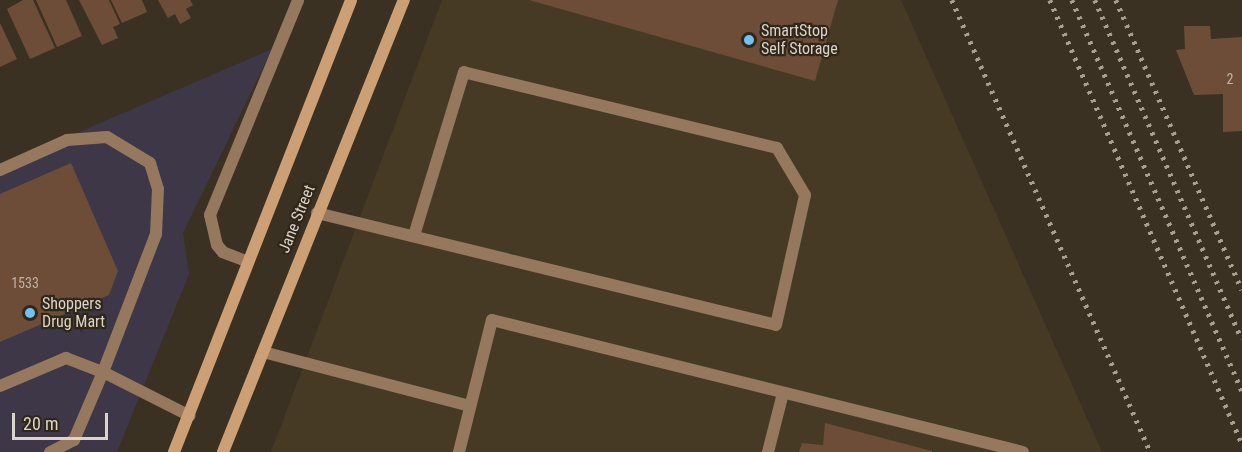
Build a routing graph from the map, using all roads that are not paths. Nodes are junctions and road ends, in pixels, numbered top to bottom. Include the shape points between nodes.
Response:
1 (298, 0) edge
2 (351, 0) edge
3 (404, 0) edge
4 (0, 171) edge
5 (317, 213) junction
6 (414, 236) junction
7 (246, 261) junction
8 (263, 352) junction
9 (103, 372) junction
10 (0, 386) edge
11 (783, 393) junction
12 (470, 406) junction
13 (190, 416) junction
14 (50, 452) edge
15 (174, 452) edge
16 (224, 452) edge
17 (459, 452) edge
18 (768, 452) edge
19 (1023, 452) edge

1 - 7 lane via 210,215 223,252
2 - 7 main road, Jane Street
3 - 5 main road, Jane Street
4 - 9 lane via 67,140 106,137 150,162 158,189 156,234
5 - 6 lane
5 - 8 main road, Jane Street
6 - 6 lane via 776,325 805,195 777,148 464,72
7 - 13 main road, Jane Street
8 - 12 lane
8 - 16 main road, Jane Street
9 - 10 lane via 66,358
9 - 13 lane
9 - 14 lane via 74,440
11 - 12 lane via 492,320
11 - 18 lane
11 - 19 lane
12 - 17 lane
13 - 15 main road, Jane Street

